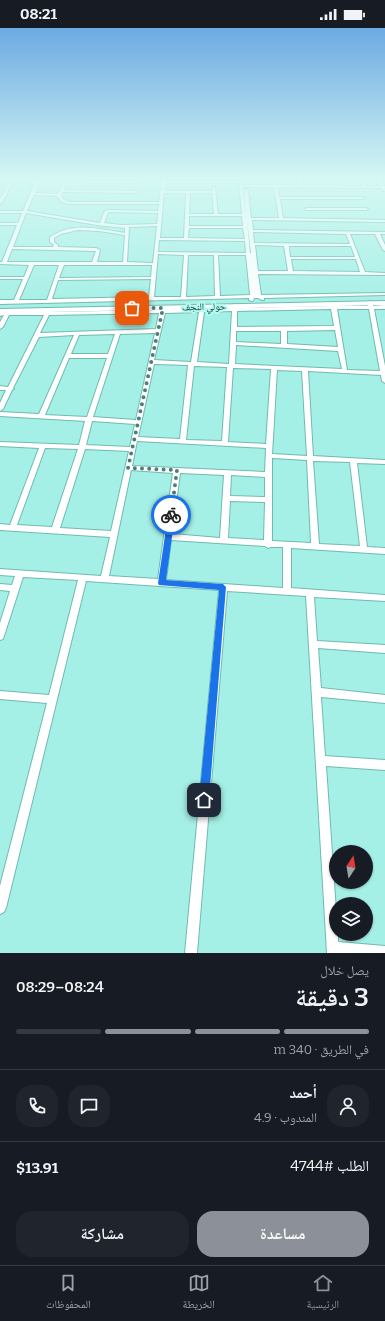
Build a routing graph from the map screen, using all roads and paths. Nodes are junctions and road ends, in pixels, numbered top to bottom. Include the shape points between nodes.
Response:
1 (21, 221) edge
2 (84, 221) edge
3 (159, 221) edge
4 (187, 221) edge
5 (246, 221) edge
6 (247, 221) edge
7 (333, 221) edge
8 (0, 224) edge
9 (20, 224) junction
10 (102, 224) joint
11 (159, 225) junction
12 (122, 226) junction
13 (187, 227) junction
14 (245, 227) junction
15 (251, 231) junction
16 (337, 232) junction
17 (348, 233) junction
18 (377, 233) junction
19 (385, 233) edge
20 (127, 234) junction
21 (158, 239) junction
22 (186, 239) junction
23 (247, 240) junction
24 (252, 244) junction
25 (286, 244) junction
26 (352, 245) junction
27 (384, 247) edge
28 (10, 248) junction
29 (55, 249) junction
30 (156, 253) junction
31 (186, 253) junction
32 (216, 253) junction
33 (251, 254) junction
34 (288, 258) junction
35 (358, 258) junction
36 (2, 263) edge
37 (32, 263) junction
38 (62, 263) junction
39 (94, 264) junction
40 (125, 264) junction
41 (155, 264) junction
42 (253, 272) junction
43 (291, 272) junction
44 (364, 273) junction
45 (385, 274) edge
46 (0, 278) edge
47 (26, 278) junction
48 (153, 278) junction
49 (57, 279) junction
50 (385, 294) edge
51 (183, 298) junction
52 (218, 298) junction
53 (385, 298) edge
54 (151, 299) junction
55 (251, 299) junction
56 (261, 299) junction
57 (49, 301) junction
58 (0, 302) edge
59 (16, 302) junction
60 (385, 303) edge
61 (370, 305) junction
62 (0, 306) edge
63 (113, 306) junction
64 (132, 306) junction
65 (333, 306) junction
66 (385, 306) edge
67 (235, 308) junction
68 (202, 309) junction
69 (163, 310) junction
70 (88, 311) junction
71 (49, 312) junction
72 (0, 313) edge
73 (7, 314) junction
74 (0, 327) edge
75 (337, 328) junction
76 (234, 329) junction
77 (284, 329) junction
78 (158, 332) junction
79 (118, 333) junction
80 (76, 334) junction
81 (37, 335) junction
82 (233, 343) junction
83 (284, 346) junction
84 (341, 349) junction
85 (382, 350) edge
86 (67, 356) junction
87 (110, 356) junction
88 (151, 362) junction
89 (192, 364) junction
90 (231, 366) junction
91 (274, 368) junction
92 (305, 370) junction
93 (345, 372) junction
94 (383, 374) junction
95 (385, 381) edge
96 (0, 388) edge
97 (11, 389) junction
98 (0, 409) edge
99 (0, 414) edge
100 (41, 416) junction
101 (89, 419) junction
102 (138, 422) junction
103 (134, 439) junction
104 (182, 442) junction
105 (225, 444) junction
106 (43, 445) junction
107 (1, 446) edge
108 (269, 446) junction
109 (82, 447) junction
110 (132, 449) junction
111 (269, 456) junction
112 (310, 458) junction
113 (353, 461) junction
114 (385, 462) edge
115 (128, 468) junction
116 (177, 470) junction
117 (228, 473) junction
118 (268, 474) junction
119 (226, 498) junction
120 (268, 500) junction
121 (0, 527) edge
122 (12, 528) junction
123 (55, 531) junction
124 (114, 534) junction
125 (168, 538) junction
126 (224, 541) junction
127 (268, 545) junction
128 (287, 546) junction
129 (315, 547) junction
130 (364, 550) junction
131 (385, 551) edge
132 (0, 572) edge
133 (20, 573) junction
134 (83, 577) junction
135 (104, 579) junction
136 (162, 583) junction
137 (0, 587) edge
138 (223, 587) junction
139 (16, 588) junction
140 (287, 591) junction
141 (310, 593) junction
142 (385, 598) edge
143 (0, 636) edge
144 (313, 644) junction
145 (385, 649) edge
146 (316, 692) junction
147 (0, 695) edge
148 (51, 699) junction
149 (385, 699) edge
150 (321, 760) junction
151 (385, 765) edge
152 (4, 872) edge
153 (0, 908) edge
154 (333, 950) edge
155 (385, 952) edge
156 (191, 953) edge

1 - 9 street
2 - 10 street
3 - 11 street
4 - 13 street
5 - 14 street
6 - 15 street
7 - 16 street
8 - 9 street
9 - 28 street
10 - 12 street
11 - 12 street
11 - 21 street
12 - 20 street via 128,228
13 - 14 street
13 - 22 street
14 - 23 street
15 - 16 street
15 - 24 street
16 - 17 street
17 - 18 street
17 - 26 street
18 - 19 street
18 - 27 street
20 - 29 street via 88,230 65,231 52,238 56,245
20 - 40 street
21 - 22 street
21 - 30 street
22 - 23 street
23 - 33 street
24 - 25 street
24 - 33 street
25 - 26 street
25 - 34 street
26 - 35 street
28 - 29 street
28 - 36 street
29 - 39 street via 97,249
30 - 31 street
30 - 41 street
31 - 32 street
31 - 51 street
32 - 33 street
32 - 52 street
33 - 42 street
34 - 35 street
34 - 43 street
35 - 44 street
36 - 37 street
37 - 38 street
37 - 47 street
38 - 39 street
38 - 49 street
39 - 40 street
40 - 41 street
41 - 48 street
42 - 43 street
42 - 55 street
42 - 56 street
43 - 44 street
44 - 45 street
46 - 47 street
47 - 59 street
48 - 49 street
48 - 54 street
49 - 57 street
50 - 56 street
51 - 52 street
51 - 54 street
52 - 55 street
53 - 56 main road, حولي النجف
54 - 57 street
55 - 56 main road, حولي النجف
55 - 64 main road, حولي النجف
57 - 59 street
58 - 59 street
60 - 61 main road, حولي النجف
61 - 65 main road, حولي النجف
61 - 66 street
61 - 85 street
62 - 63 main road, حولي النجف
63 - 64 main road, حولي النجف
63 - 70 main road, حولي النجف
64 - 69 main road, حولي النجف
65 - 67 main road, حولي النجف
65 - 75 street
67 - 68 main road, حولي النجف
67 - 76 street
68 - 69 main road, حولي النجف
68 - 89 street
69 - 70 street
69 - 78 street
70 - 71 main road, حولي النجف
71 - 72 main road, حولي النجف
71 - 73 street
71 - 81 street
72 - 73 street
73 - 74 street
75 - 77 street
75 - 84 street
76 - 77 street
76 - 82 street
77 - 83 street
78 - 79 street
78 - 88 street
79 - 80 street
79 - 87 street
80 - 81 street
80 - 86 street
81 - 97 street
82 - 83 street
82 - 90 street
83 - 84 street
84 - 93 street
85 - 94 street
86 - 87 street
86 - 100 street
87 - 101 street
88 - 89 street
88 - 102 street
89 - 90 street
89 - 104 street
90 - 91 street
90 - 105 street
91 - 92 street
91 - 108 street
92 - 93 street
92 - 112 street
93 - 94 street
94 - 95 street
96 - 97 street
97 - 98 street
99 - 100 street
100 - 101 street
101 - 102 street
101 - 109 street
102 - 103 street
103 - 104 street
103 - 110 street
104 - 105 street
105 - 108 street
106 - 107 street
106 - 109 street
106 - 122 street
108 - 111 street
109 - 110 street
109 - 123 street
110 - 115 street
111 - 112 street
111 - 118 street
112 - 113 street
112 - 129 street
113 - 114 street
113 - 130 street
115 - 116 street
115 - 124 street
116 - 117 street
116 - 125 street
117 - 118 street
117 - 119 street
118 - 120 street
119 - 120 street
119 - 126 street
120 - 127 street
121 - 122 street
122 - 123 street
123 - 124 street
124 - 135 street
125 - 126 street
125 - 136 street
126 - 127 street
127 - 128 street
128 - 129 street
128 - 140 street
129 - 130 street
130 - 131 street
132 - 133 street
133 - 134 street
133 - 139 street
134 - 135 street
134 - 148 street
135 - 136 street
136 - 138 street
137 - 139 street
138 - 140 street
138 - 156 street
139 - 143 street
140 - 141 street
141 - 142 street
141 - 144 street
144 - 145 street
144 - 146 street
146 - 149 street
146 - 150 street
147 - 148 street
148 - 152 street
150 - 151 street
150 - 154 street
152 - 153 street
154 - 155 street

